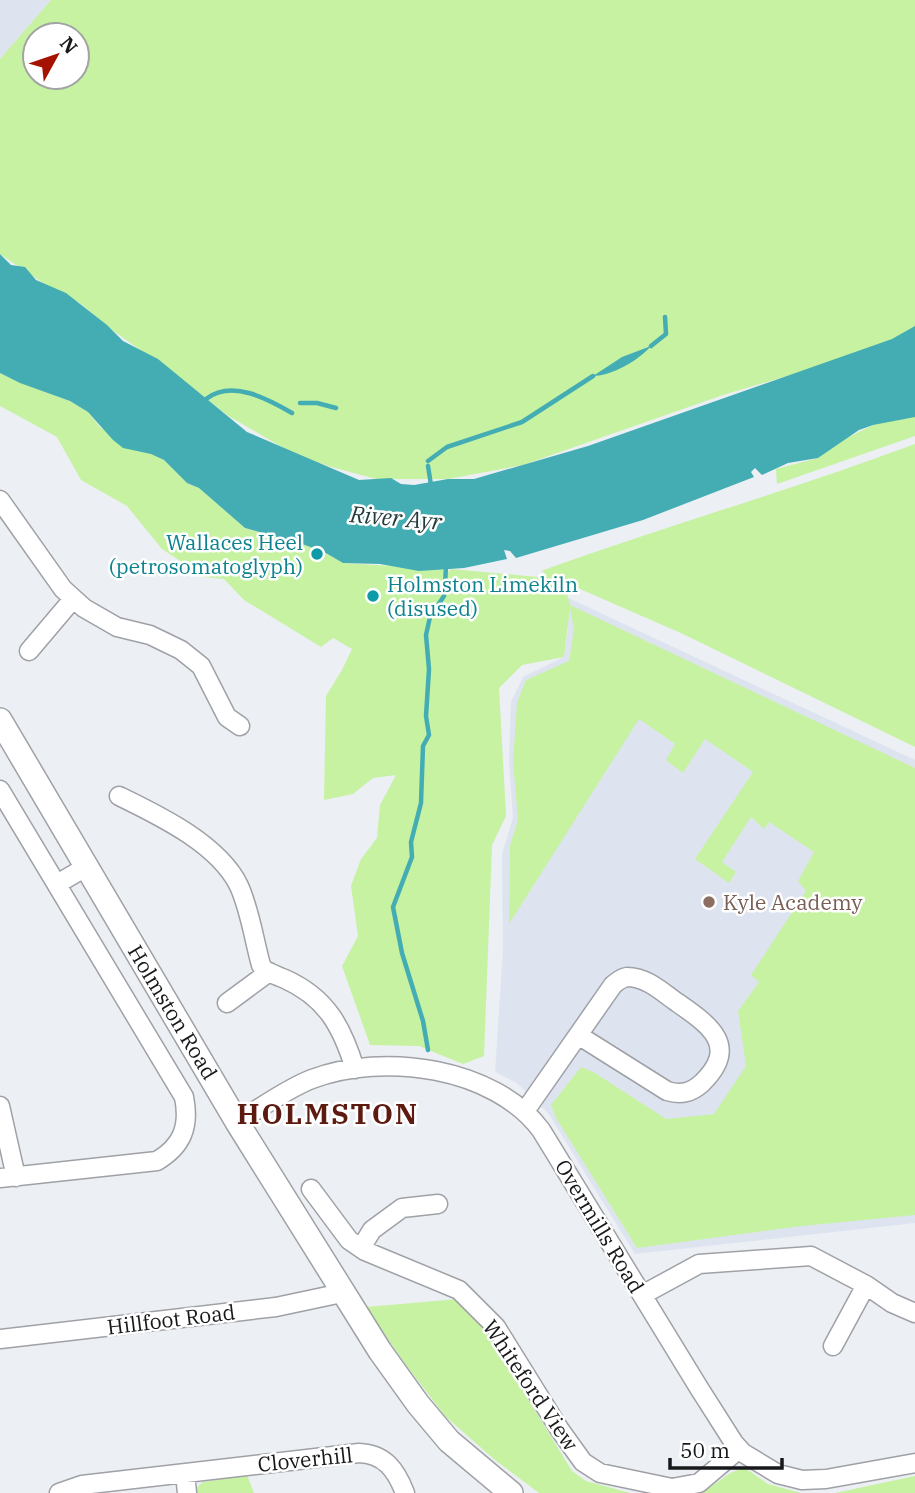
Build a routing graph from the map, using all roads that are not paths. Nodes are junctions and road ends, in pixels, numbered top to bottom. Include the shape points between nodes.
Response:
1 (0, 500) edge
2 (73, 599) junction
3 (29, 651) dead end
4 (0, 720) edge
5 (240, 726) dead end
6 (0, 790) edge
7 (119, 796) dead end
8 (86, 867) junction
9 (57, 884) junction
10 (269, 972) junction
11 (227, 1003) dead end
12 (578, 1035) junction
13 (355, 1069) junction
14 (0, 1105) edge
15 (525, 1111) junction
16 (237, 1122) junction
17 (8, 1177) edge
18 (311, 1189) dead end
19 (438, 1204) dead end
20 (361, 1248) junction
21 (866, 1285) junction
22 (342, 1293) junction
23 (642, 1295) junction
24 (830, 1312) dead end
25 (915, 1313) edge
26 (846, 1321) junction
27 (0, 1339) edge
28 (833, 1346) dead end
29 (739, 1449) junction
30 (915, 1463) edge
31 (185, 1473) junction
32 (59, 1493) edge
33 (187, 1493) edge
34 (405, 1493) edge
35 (511, 1493) edge

1 - 2 street
2 - 3 street
2 - 5 street via 117,626 181,650 201,667 227,717
4 - 8 main road, Holmston Road
6 - 9 street, Holmston Road
7 - 10 street via 171,821 225,867 239,886 261,965
8 - 9 street
8 - 16 main road, Holmston Road
9 - 17 street, Holmston Road via 184,1097 186,1119 177,1146 157,1160
10 - 11 street
10 - 13 street via 305,991 328,1011 346,1039
12 - 12 street via 613,985 629,977 650,983 712,1028 720,1043 719,1061 694,1090 678,1094
12 - 15 street
13 - 15 street, Overmills Road via 387,1065 431,1068 503,1096
13 - 16 street, Overmills Road via 311,1080
14 - 17 street
15 - 23 street, Overmills Road via 562,1162
16 - 22 main road, Holmston Road
18 - 20 street, Whiteford View via 349,1240
19 - 20 street via 402,1208 372,1230
20 - 29 street, Whiteford View via 459,1290 496,1326 560,1430 583,1462 600,1473 672,1489 699,1483
21 - 23 street via 811,1256 699,1264
21 - 25 street
21 - 26 street
22 - 27 street, Hillfoot Road via 275,1307
22 - 35 main road, Holmston Road via 449,1441
23 - 29 street, Overmills Road
24 - 26 street
26 - 28 street
29 - 30 street, Overmills Road via 778,1474 802,1480
31 - 32 street, Cloverhill via 82,1485
31 - 33 street
31 - 34 street, Cloverhill via 359,1452 386,1462

